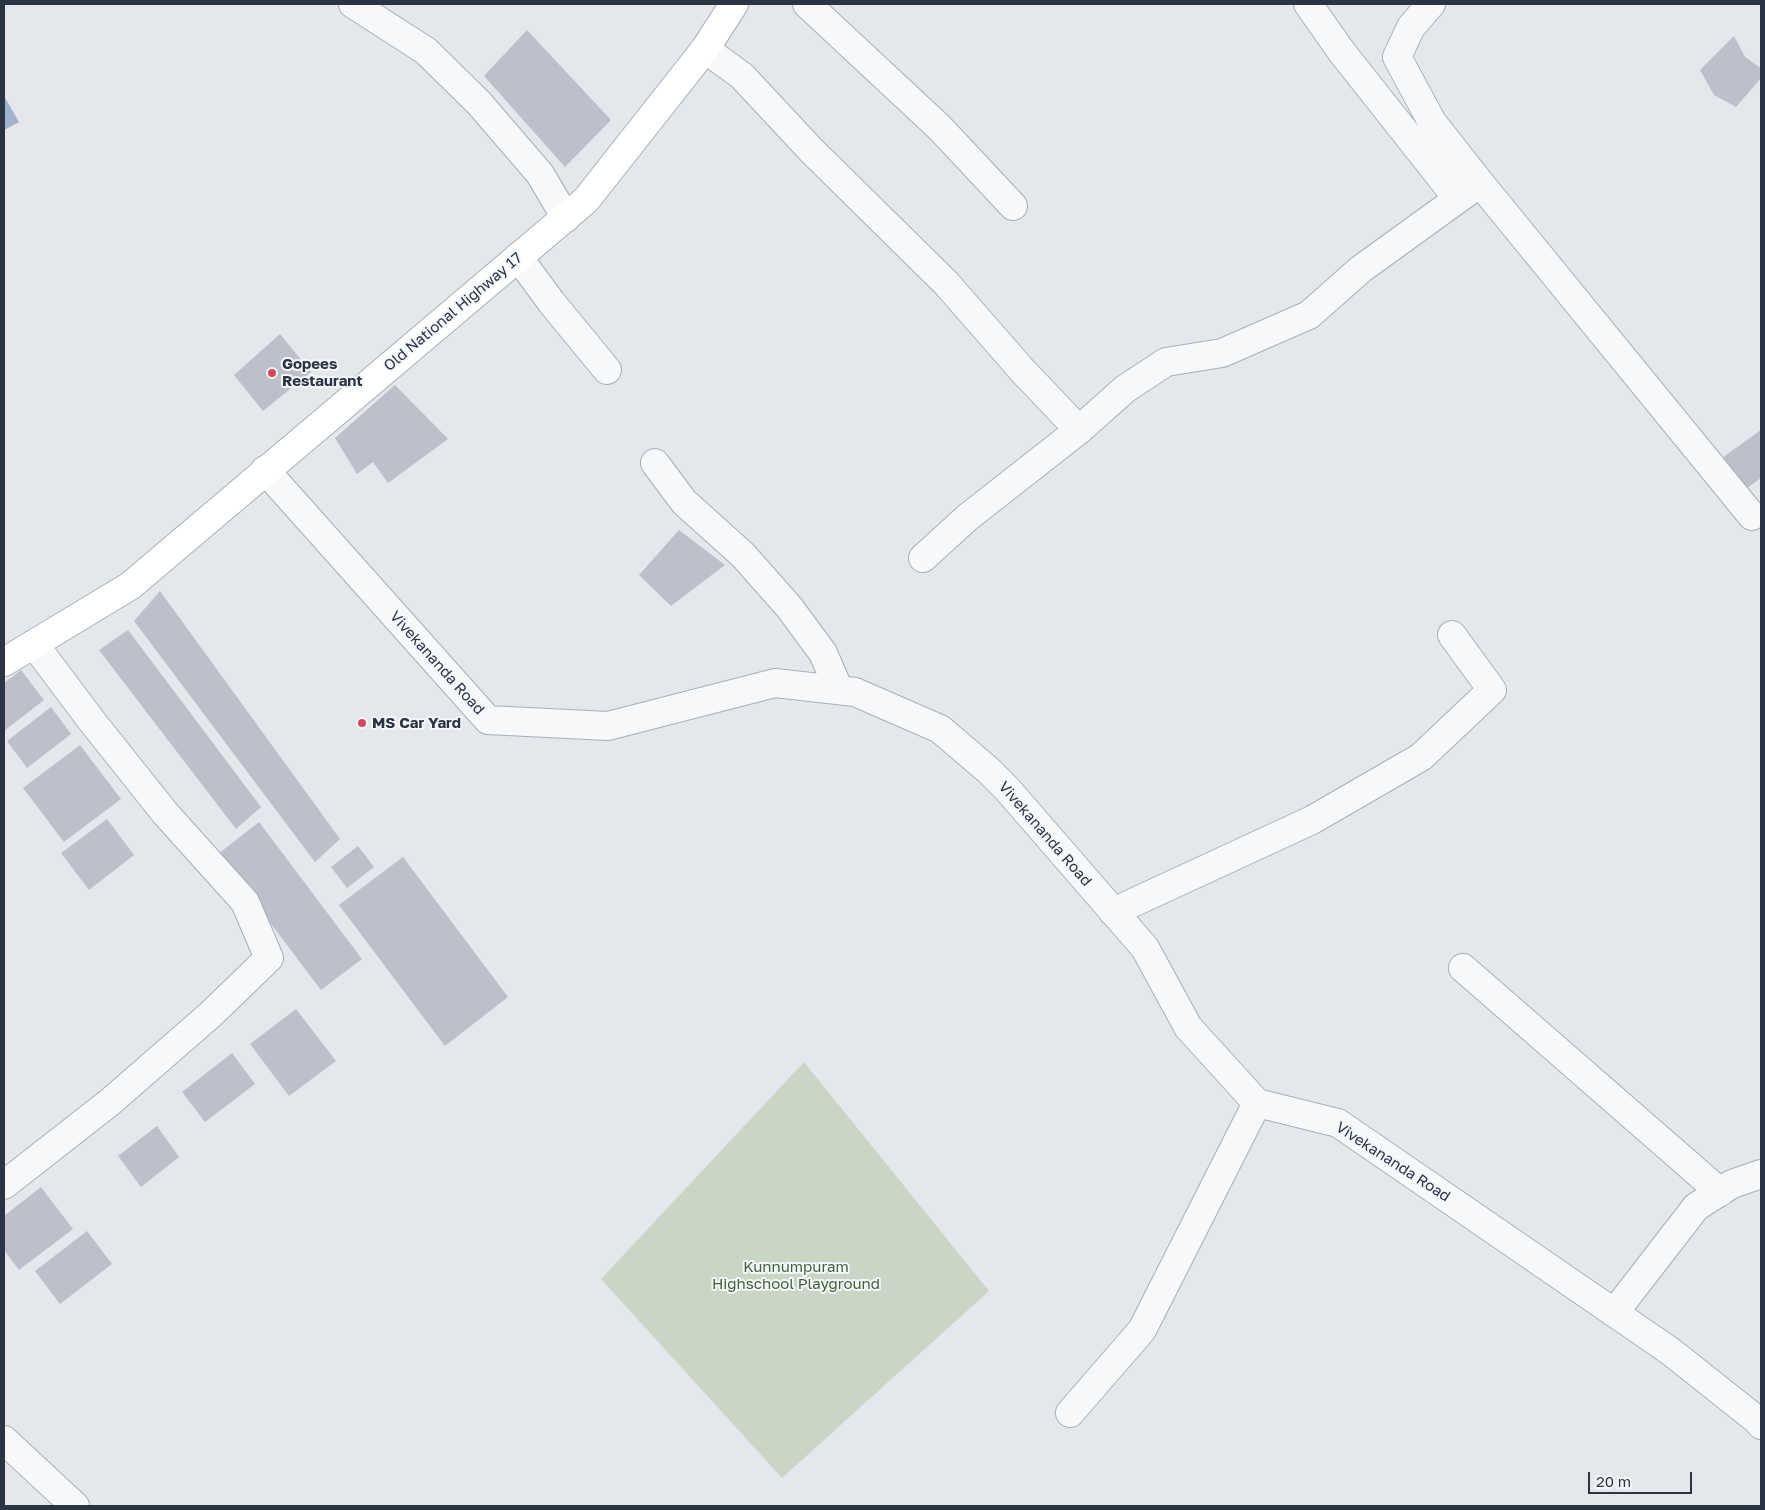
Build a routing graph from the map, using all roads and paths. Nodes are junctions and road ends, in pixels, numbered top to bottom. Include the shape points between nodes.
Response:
1 (353, 4) edge
2 (734, 4) edge
3 (806, 4) edge
4 (1308, 4) edge
5 (1431, 4) edge
6 (705, 49) junction
7 (1480, 183) junction
8 (1458, 199) junction
9 (1013, 206) dead end
10 (566, 218) junction
11 (518, 257) junction
12 (607, 370) dead end
13 (1079, 430) junction
14 (655, 463) dead end
15 (264, 470) junction
16 (1752, 516) dead end
17 (923, 558) dead end
18 (1452, 635) dead end
19 (34, 644) junction
20 (4, 662) edge
21 (839, 690) junction
22 (1113, 912) junction
23 (1463, 968) dead end
24 (1257, 1103) junction
25 (1761, 1174) edge
26 (4, 1185) edge
27 (1720, 1192) junction
28 (1614, 1313) junction
29 (1070, 1413) dead end
30 (1761, 1425) edge
31 (4, 1440) edge
32 (75, 1506) edge

1 - 10 street via 426,51 479,103 540,174
2 - 6 street, Old National Highway 17
3 - 9 street via 940,128
4 - 8 street
5 - 7 street via 1411,27 1397,57 1432,122
6 - 10 street, Old National Highway 17 via 586,200
6 - 13 street via 742,76 818,157 946,283
7 - 8 street
7 - 16 street
8 - 13 street via 1361,270 1309,315 1222,353 1166,362 1125,389
10 - 11 street, Old National Highway 17
11 - 12 street
11 - 15 street, Old National Highway 17
13 - 17 street via 968,517
14 - 21 street via 684,502 743,555 788,606 823,653
15 - 19 street, Old National Highway 17 via 130,586
15 - 21 street, Vivekananda Road via 488,720 608,726 775,683
18 - 22 street via 1492,690 1421,757 1312,820
19 - 20 street, Old National Highway 17
19 - 26 street via 165,813 246,902 269,958 210,1015 110,1102
21 - 22 street, Vivekananda Road via 855,692 940,729 1008,790
22 - 24 street, Vivekananda Road via 1144,948 1188,1027
23 - 27 street
24 - 28 street, Vivekananda Road via 1338,1123
24 - 29 street via 1142,1330
25 - 27 street via 1732,1184
27 - 28 street via 1696,1207
28 - 30 street, Vivekananda Road via 1670,1351
31 - 32 street

